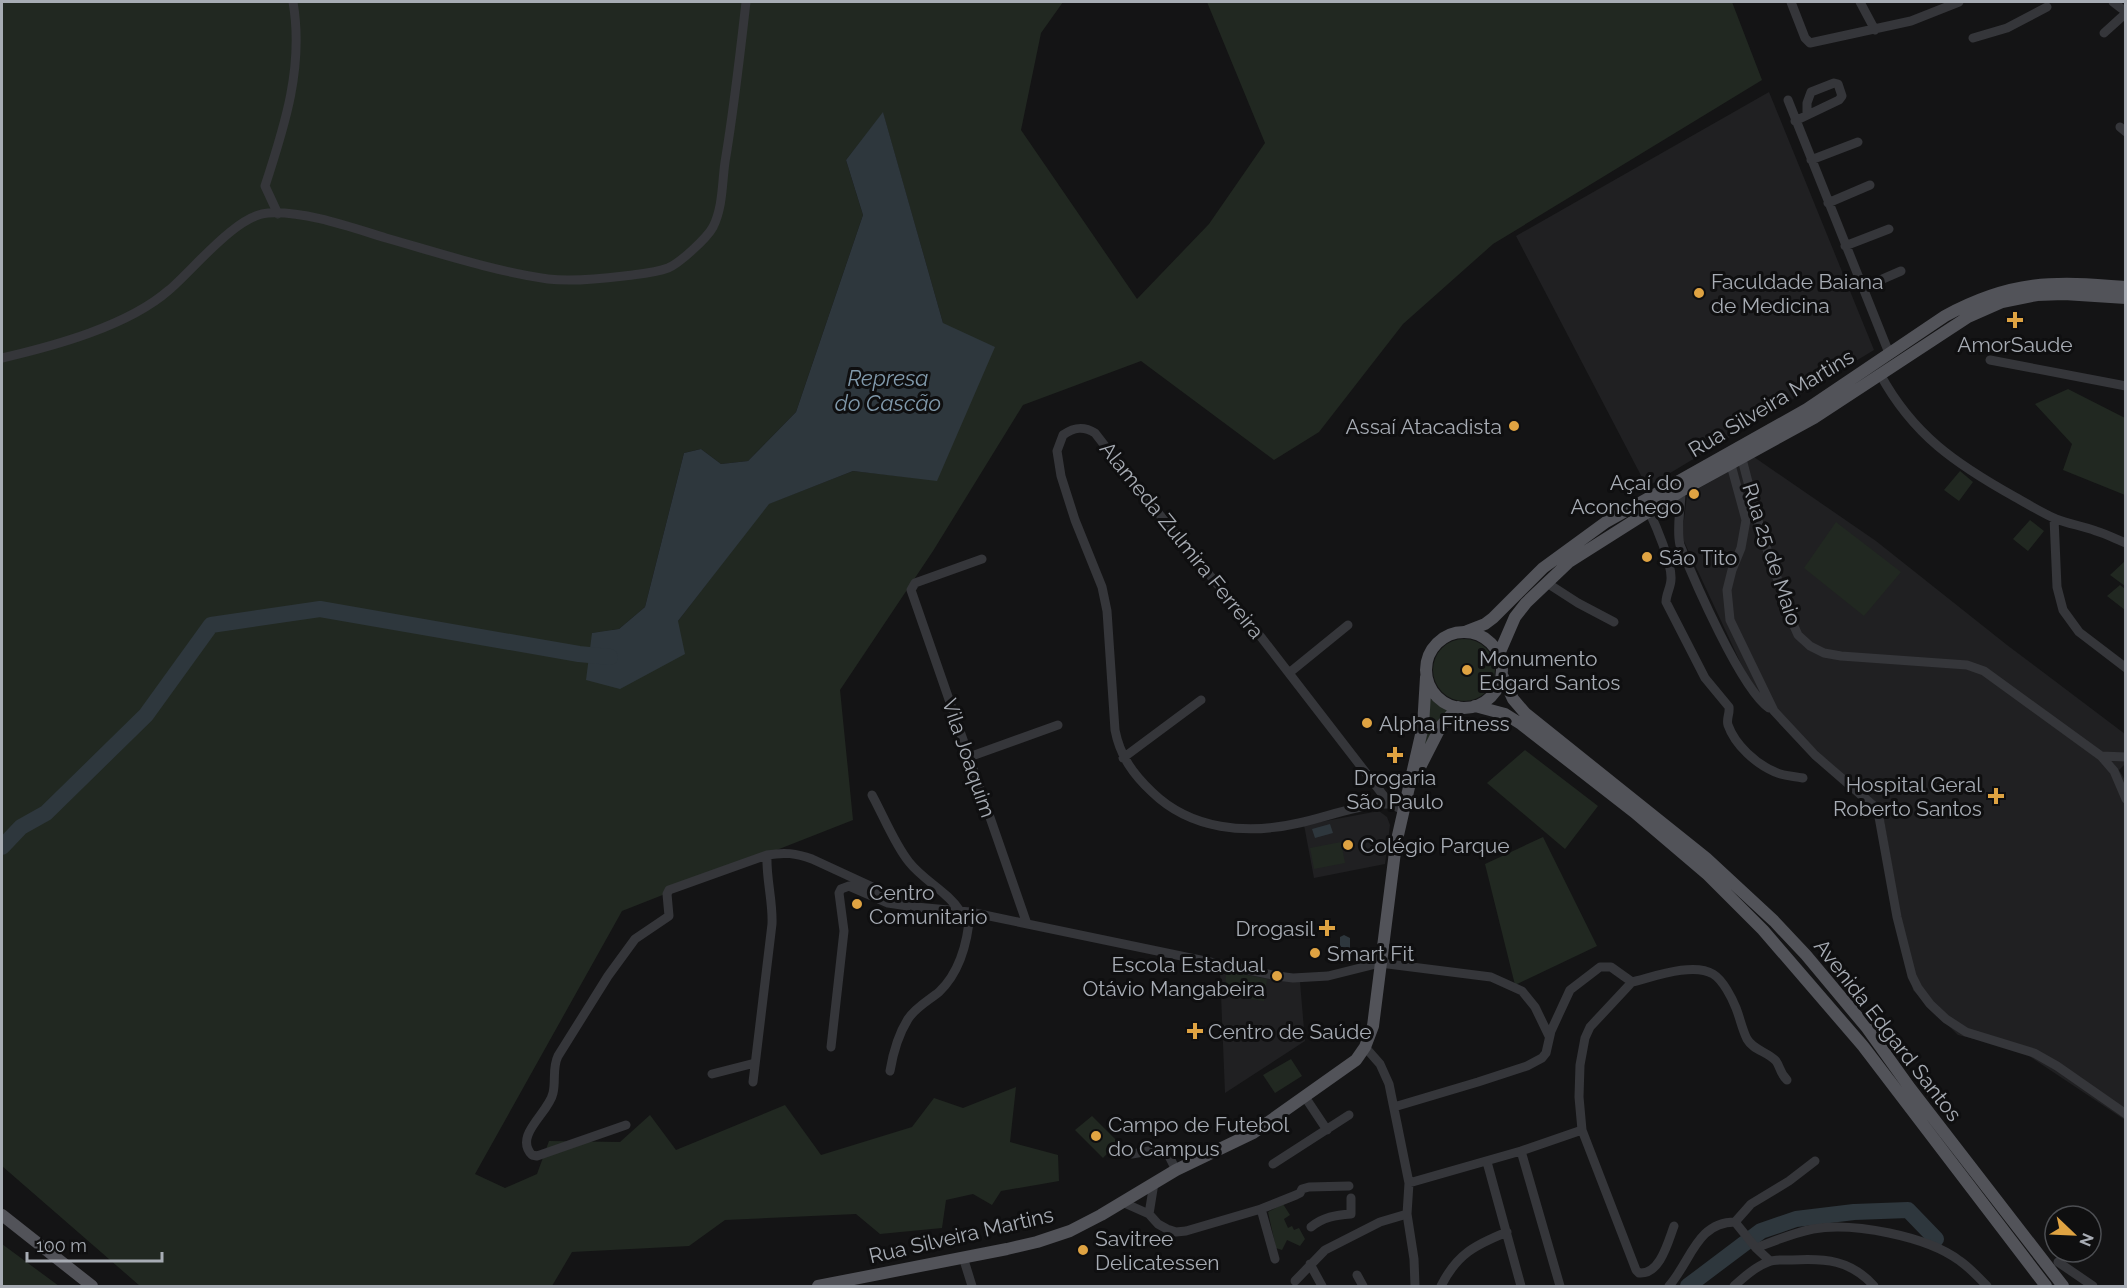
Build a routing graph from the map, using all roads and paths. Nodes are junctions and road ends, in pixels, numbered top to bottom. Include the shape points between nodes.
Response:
1 (294, 2) edge
2 (746, 2) edge
3 (1791, 2) edge
4 (1860, 2) edge
5 (1959, 2) edge
6 (2113, 2) edge
7 (2047, 7) dead end
8 (2126, 12) edge
9 (1875, 30) junction
10 (2104, 33) dead end
11 (1972, 38) dead end
12 (1788, 100) dead end
13 (1807, 115) dead end
14 (1795, 121) junction
15 (1858, 142) dead end
16 (1811, 160) junction
17 (1870, 185) dead end
18 (1828, 203) junction
19 (279, 214) junction
20 (1889, 229) dead end
21 (1845, 246) junction
22 (1901, 271) dead end
23 (2126, 287) edge
24 (1862, 288) junction
25 (2126, 298) edge
26 (1889, 353) junction
27 (2, 357) edge
28 (1990, 360) dead end
29 (1880, 374) junction
30 (2126, 386) edge
31 (1735, 458) junction
32 (1681, 491) junction
33 (1649, 511) junction
34 (2054, 518) junction
35 (2126, 543) edge
36 (982, 559) dead end
37 (1546, 583) junction
38 (1614, 622) dead end
39 (1348, 625) dead end
40 (1467, 631) junction
41 (1499, 654) junction
42 (2126, 668) edge
43 (1288, 673) junction
44 (1502, 675) junction
45 (1426, 677) junction
46 (1201, 700) dead end
47 (1475, 706) junction
48 (1458, 708) junction
49 (1774, 711) junction
50 (1058, 726) dead end
51 (969, 756) junction
52 (2101, 756) junction
53 (2126, 757) edge
54 (1123, 758) junction
55 (1803, 778) dead end
56 (1412, 782) junction
57 (872, 795) dead end
58 (2126, 799) edge
59 (1390, 804) junction
60 (1403, 810) junction
61 (767, 855) junction
62 (916, 907) junction
63 (965, 911) junction
64 (1027, 924) junction
65 (1380, 963) junction
66 (1632, 982) junction
67 (1549, 1036) junction
68 (831, 1047) dead end
69 (1365, 1047) junction
70 (755, 1063) junction
71 (890, 1071) dead end
72 (712, 1074) dead end
73 (1787, 1080) dead end
74 (753, 1082) dead end
75 (1305, 1097) junction
76 (1394, 1107) junction
77 (2126, 1114) edge
78 (1349, 1115) dead end
79 (626, 1125) dead end
80 (1327, 1130) junction
81 (1582, 1130) junction
82 (1521, 1151) junction
83 (1132, 1154) dead end
84 (1815, 1161) dead end
85 (1487, 1162) junction
86 (1273, 1164) dead end
87 (1176, 1170) junction
88 (1154, 1183) junction
89 (1409, 1183) junction
90 (1349, 1186) dead end
91 (1352, 1198) dead end
92 (1122, 1202) junction
93 (1261, 1209) junction
94 (1149, 1214) junction
95 (1407, 1214) junction
96 (2, 1215) edge
97 (1735, 1222) junction
98 (1674, 1226) dead end
99 (1311, 1227) dead end
100 (1507, 1232) junction
101 (1756, 1248) junction
102 (963, 1257) junction
103 (1275, 1259) dead end
104 (1770, 1261) junction
105 (1310, 1264) junction
106 (2061, 1264) edge
107 (1357, 1275) dead end
108 (867, 1281) edge
109 (1295, 1281) dead end
110 (822, 1286) edge
111 (92, 1287) edge
112 (972, 1287) edge
113 (1322, 1287) edge
114 (1363, 1287) edge
115 (1415, 1287) edge
116 (1441, 1287) edge
117 (1521, 1287) edge
118 (1560, 1287) edge
119 (1669, 1287) edge
120 (1734, 1287) edge
121 (1874, 1287) edge
122 (1987, 1287) edge
123 (2046, 1287) edge
124 (2063, 1287) edge
125 (2093, 1287) edge

1 - 19 street via 296,71 265,186
2 - 19 street via 721,199 712,227 670,267 641,274 550,279 498,269 325,219
3 - 9 street via 1810,43
4 - 9 street
5 - 9 street
6 - 8 street
7 - 11 street via 2007,28
8 - 10 street
12 - 14 street
13 - 14 street
14 - 16 street
15 - 16 street
16 - 18 street
17 - 18 street
18 - 21 street
19 - 27 street via 266,213 249,219 141,310 50,347
20 - 21 street
21 - 24 street
22 - 24 street
23 - 26 main road, Rua Silveira Martins via 2060,283 1994,293 1945,316
24 - 26 street
25 - 29 main road, Rua Silveira Martins via 2055,295 2002,302 1968,317
26 - 31 main road, Rua Silveira Martins
28 - 30 street
29 - 31 main road, Rua Silveira Martins via 1814,418
29 - 34 street via 1899,407 1929,439 1991,483
31 - 32 main road, Rua Silveira Martins
31 - 40 main road, Rua Silveira Martins via 1597,528 1543,568 1493,618
31 - 49 street, Rua 25 de Maio via 1746,520 1726,590 1728,610
31 - 52 street, Rua 25 de Maio via 1790,617 1798,635 1810,646 1841,656 1976,668
32 - 33 main road, Rua Silveira Martins
32 - 49 street via 1678,535 1683,554 1744,676 1758,699
33 - 37 main road, Rua Silveira Martins via 1578,556
33 - 55 street via 1670,570 1666,602 1705,678 1730,710 1727,723 1731,731 1754,759 1777,774
34 - 35 street
34 - 42 street via 2057,587 2063,610 2079,632
36 - 51 street, Vila Joaquim via 911,587
37 - 38 street
37 - 41 main road, Rua Silveira Martins via 1515,617
39 - 43 street
40 - 41 main road via 1480,635
40 - 45 main road via 1450,634 1436,644 1427,660
41 - 44 main road
43 - 54 street, Alameda Zulmira Ferreira via 1095,433 1079,428 1069,431 1060,439 1058,460 1075,520 1102,587 1115,730
43 - 59 street, Alameda Zulmira Ferreira
44 - 47 main road via 1488,699
44 - 124 main road, Avenida Edgard Santos via 1513,699 1525,712 1706,858 1806,955 1868,1028
45 - 48 main road via 1432,691
45 - 56 main road, Rua Silveira Martins via 1423,726
46 - 54 street
47 - 48 main road
47 - 123 main road, Avenida Edgard Santos via 1505,714 1521,724 1634,812 1731,897 1863,1046
48 - 56 main road, Rua Silveira Martins via 1441,726
49 - 77 street, Rua 25 de Maio via 1815,755 1875,807 1906,957 1924,998 1966,1032 2034,1053
50 - 51 street
51 - 64 street, Vila Joaquim
52 - 53 street
52 - 58 street, Rua 25 de Maio via 2114,771
54 - 59 street, Alameda Zulmira Ferreira via 1143,783 1172,808 1188,818 1215,826 1287,825 1368,805
56 - 60 main road, Rua Silveira Martins
57 - 63 street via 908,861
59 - 60 street, Alameda Zulmira Ferreira
60 - 65 main road, Rua Silveira Martins
61 - 62 street via 794,853 812,859
61 - 70 street via 772,924
61 - 79 street via 669,890 669,916 635,939 558,1056 553,1094 530,1129 527,1149 537,1156
62 - 63 street
62 - 68 street via 888,903 849,886 841,889 838,897 844,931
63 - 64 street
63 - 71 street via 966,939 960,959 939,991 909,1017
64 - 65 street via 1293,978 1328,976
65 - 67 street via 1491,978 1511,985 1529,999
65 - 69 main road, Rua Silveira Martins via 1373,1026
66 - 67 street via 1611,967 1600,967 1570,990
66 - 73 street via 1688,970 1712,974 1736,1007 1746,1038 1774,1060
66 - 81 street via 1590,1027 1585,1038 1580,1065
67 - 76 street via 1546,1053 1527,1066
69 - 75 main road, Rua Silveira Martins via 1346,1069
69 - 76 street via 1385,1073
70 - 72 street
70 - 74 street
75 - 80 street
75 - 87 main road, Rua Silveira Martins via 1253,1133
76 - 89 street
78 - 80 street
80 - 86 street
81 - 82 street
81 - 98 street via 1639,1273 1648,1272 1657,1264
82 - 85 street
82 - 118 street
83 - 87 street via 1160,1149 1167,1152
84 - 97 street via 1751,1204
85 - 89 street
85 - 100 street
87 - 88 main road, Rua Silveira Martins
88 - 92 main road, Rua Silveira Martins
88 - 94 street
89 - 95 street
90 - 93 street via 1309,1187
91 - 99 street via 1351,1214 1330,1216
92 - 94 street
92 - 102 main road, Rua Silveira Martins via 1070,1231
93 - 94 street via 1176,1232 1158,1224
93 - 103 street
95 - 105 street via 1380,1222 1333,1246
95 - 115 street
96 - 111 main road
97 - 101 street
97 - 119 street via 1724,1222 1704,1232
100 - 116 street via 1460,1257
100 - 117 street
101 - 104 street
101 - 122 street via 1814,1229 1859,1228 1945,1251
102 - 108 main road, Rua Silveira Martins
102 - 112 street
104 - 120 street
104 - 121 street via 1808,1259 1847,1265
105 - 109 street
105 - 113 street
106 - 125 street
107 - 114 street
108 - 110 main road, Rua Silveira Martins

